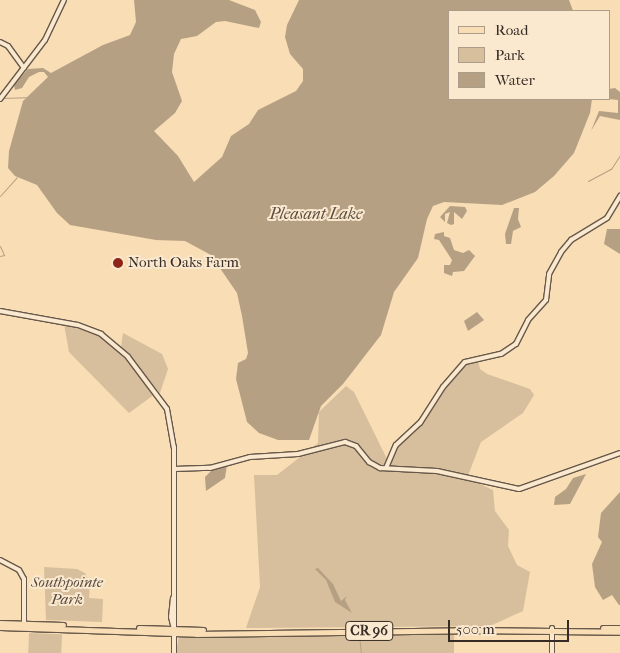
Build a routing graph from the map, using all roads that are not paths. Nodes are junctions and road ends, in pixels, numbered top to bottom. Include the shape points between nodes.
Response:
1 (64, 0) edge
2 (0, 42) edge
3 (24, 68) junction
4 (0, 99) edge
5 (620, 196) edge
6 (0, 311) edge
7 (620, 453) edge
8 (386, 468) junction
9 (174, 469) junction
10 (187, 469) junction
11 (174, 481) junction
12 (0, 560) edge
13 (0, 623) edge
14 (24, 625) junction
15 (0, 627) edge
16 (552, 630) junction
17 (620, 630) edge
18 (174, 631) junction
19 (174, 653) edge
20 (552, 653) edge

1 - 3 street via 45,40
2 - 3 street via 8,46
3 - 4 street
5 - 8 street via 607,218 571,240 561,252 549,274 544,304 528,320 516,344 501,354 465,362 446,382 420,423 396,445
6 - 9 street via 83,326 119,347 167,409 173,433
7 - 8 street via 521,489 437,471
8 - 10 street via 371,464 356,446 342,442 298,454 255,456 212,468
9 - 10 street
9 - 11 street
10 - 11 street via 178,472
11 - 18 street via 174,596 171,617
12 - 14 street via 19,570 24,579
13 - 14 main road, CR 96
14 - 15 main road, CR 96
14 - 18 main road, CR 96
16 - 17 main road, CR 96
16 - 18 main road, CR 96
16 - 20 street
18 - 19 street

